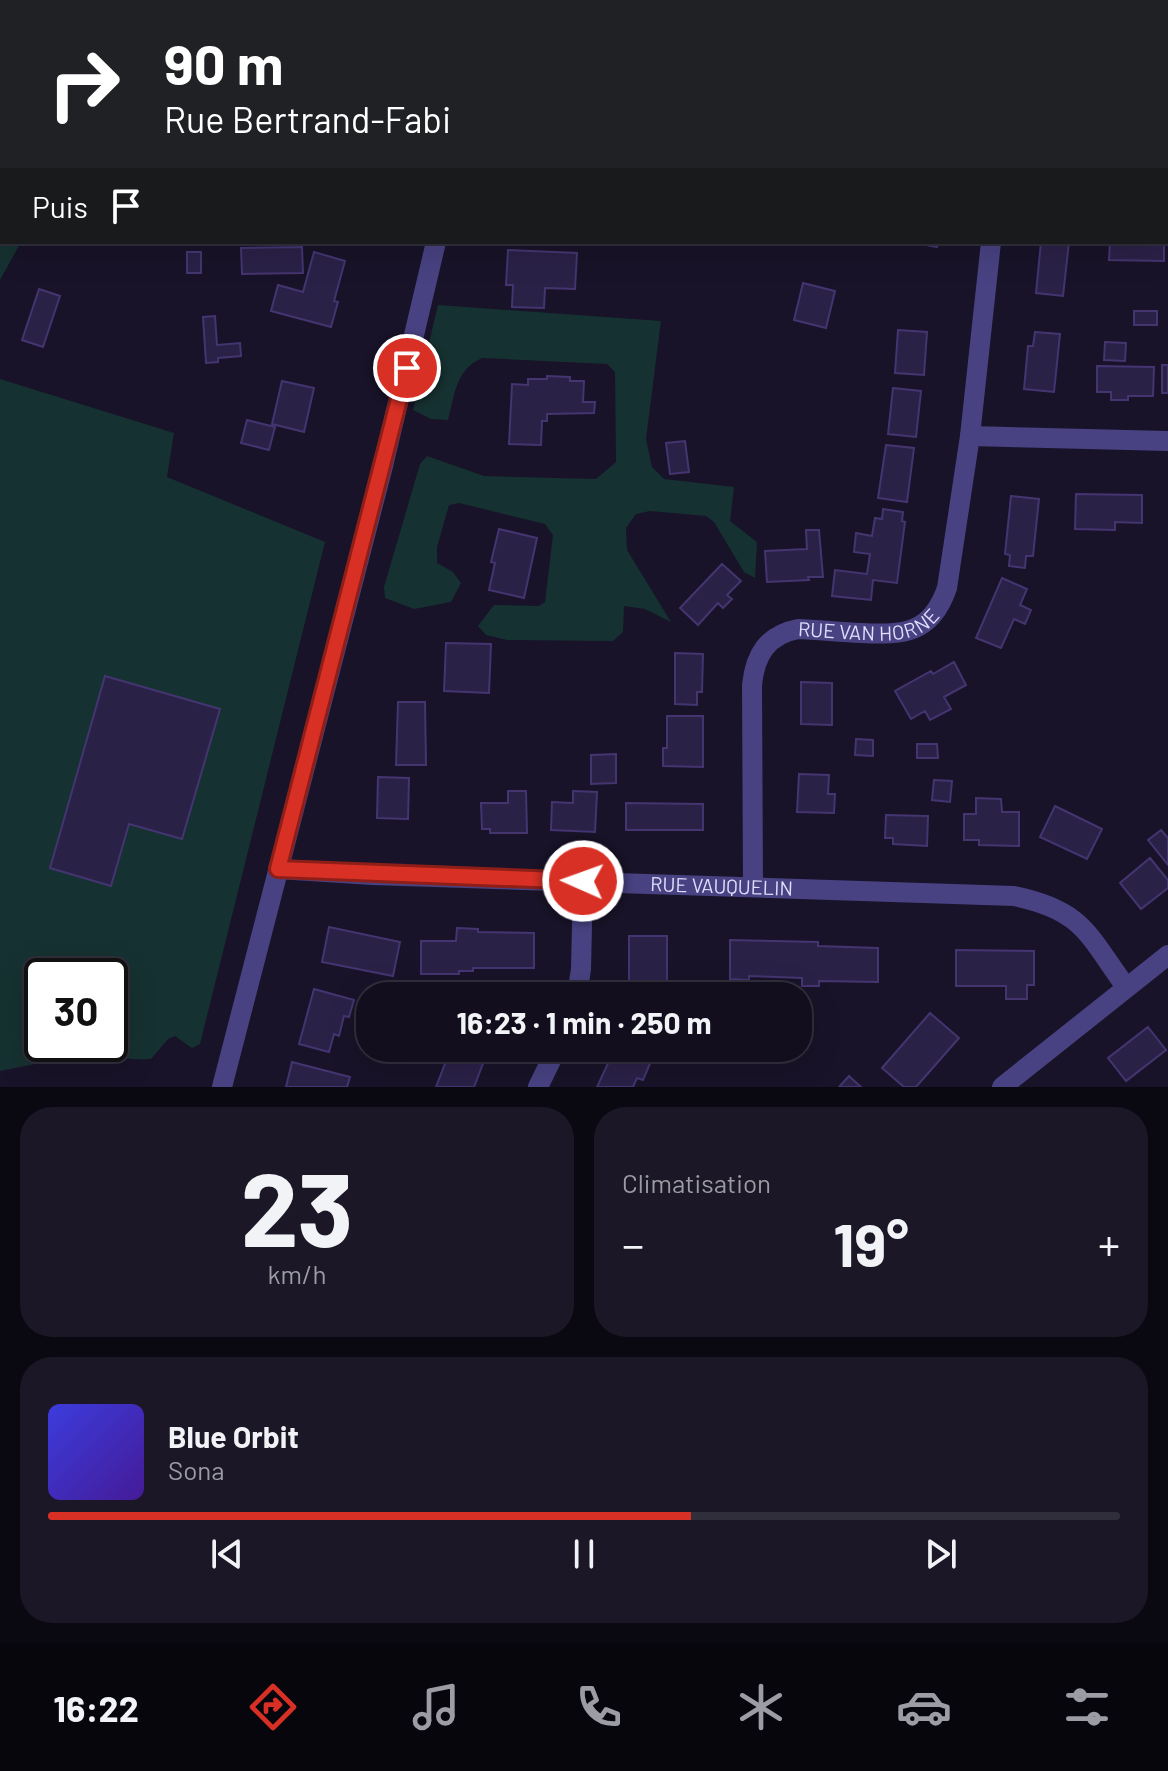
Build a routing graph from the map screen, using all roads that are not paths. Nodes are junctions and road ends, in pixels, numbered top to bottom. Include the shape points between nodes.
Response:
1 (436, 244) edge
2 (991, 244) edge
3 (970, 436) junction
4 (1168, 441) edge
5 (278, 869) junction
6 (583, 881) junction
7 (753, 886) junction
8 (1168, 955) edge
9 (579, 982) edge
10 (1126, 987) junction
11 (550, 1062) edge
12 (222, 1087) edge
13 (538, 1087) edge
14 (1002, 1087) edge

1 - 5 street
2 - 3 street, RUE VAN HORNE
3 - 4 street
3 - 7 street, RUE VAN HORNE via 947,588 931,619 907,632 888,634 798,629 783,632 760,653 752,685
5 - 6 street, RUE VAUQUELIN
5 - 12 street
6 - 7 street, RUE VAUQUELIN
6 - 9 street
7 - 10 street, RUE VAUQUELIN via 1038,900 1080,923
8 - 10 street
10 - 14 street
11 - 13 street

